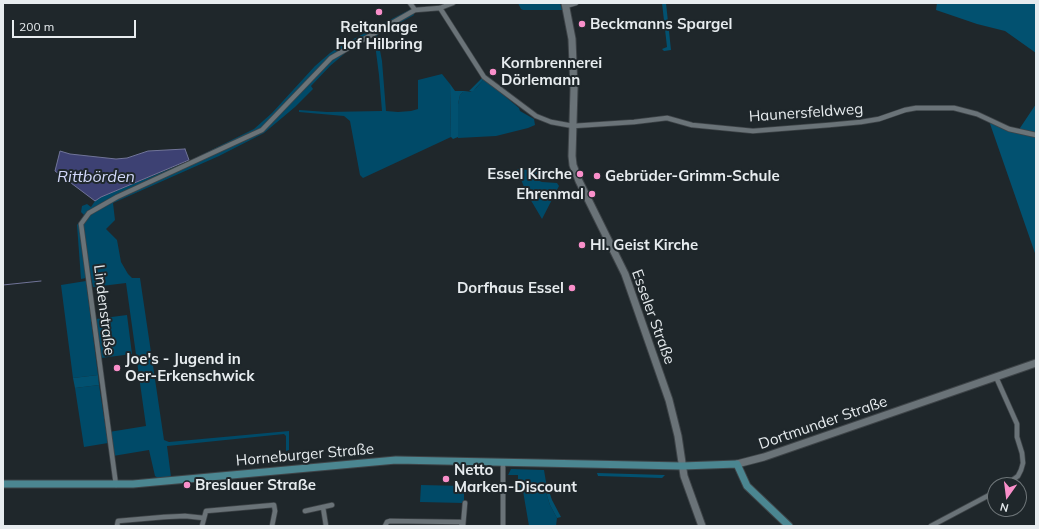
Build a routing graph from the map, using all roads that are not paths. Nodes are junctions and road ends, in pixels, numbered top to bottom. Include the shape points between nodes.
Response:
1 (410, 3) edge
2 (453, 3) edge
3 (576, 3) edge
4 (565, 5) edge
5 (440, 8) junction
6 (415, 10) junction
7 (573, 126) junction
8 (1036, 135) edge
9 (1036, 363) edge
10 (996, 377) junction
11 (503, 462) junction
12 (737, 464) junction
13 (610, 465) joint
14 (682, 466) junction
15 (1017, 477) edge
16 (3, 484) edge
17 (116, 485) junction
18 (987, 496) edge
19 (465, 503) dead end
20 (332, 505) dead end
21 (323, 507) junction
22 (304, 511) dead end
23 (204, 518) junction
24 (117, 526) edge
25 (202, 526) edge
26 (272, 526) edge
27 (326, 526) edge
28 (385, 526) edge
29 (463, 526) edge
30 (502, 526) edge
31 (702, 526) edge
32 (788, 526) edge
33 (931, 526) edge

1 - 6 street
2 - 5 street
3 - 4 street
4 - 7 main road, Esseler Straße via 572,39
5 - 6 street
5 - 7 street, Haunersfeldweg via 484,77 536,116
6 - 17 street, Lindenstraße via 331,58 262,130 117,197 89,212 81,224
7 - 8 street, Haunersfeldweg via 667,118 692,125 759,130 861,122 916,108 954,108 977,114 1008,129
7 - 14 main road, Esseler Straße via 573,167 625,274 669,400
9 - 10 main road, Dortmunder Straße
10 - 12 main road, Dortmunder Straße
10 - 15 street via 1016,422 1023,463
11 - 13 main road, Horneburger Straße
11 - 17 main road, Horneburger Straße via 396,460
11 - 30 street
12 - 14 main road, Dortmunder Straße
12 - 32 main road via 747,486
13 - 14 main road, Dortmunder Straße
14 - 31 main road, Esseler Straße
16 - 17 main road, Horneburger Straße
18 - 33 street
19 - 29 street
20 - 21 street
21 - 22 street
21 - 27 street
23 - 24 street via 185,516 118,521
23 - 25 street
23 - 26 street via 206,510 274,505
28 - 29 street via 390,521 460,522

